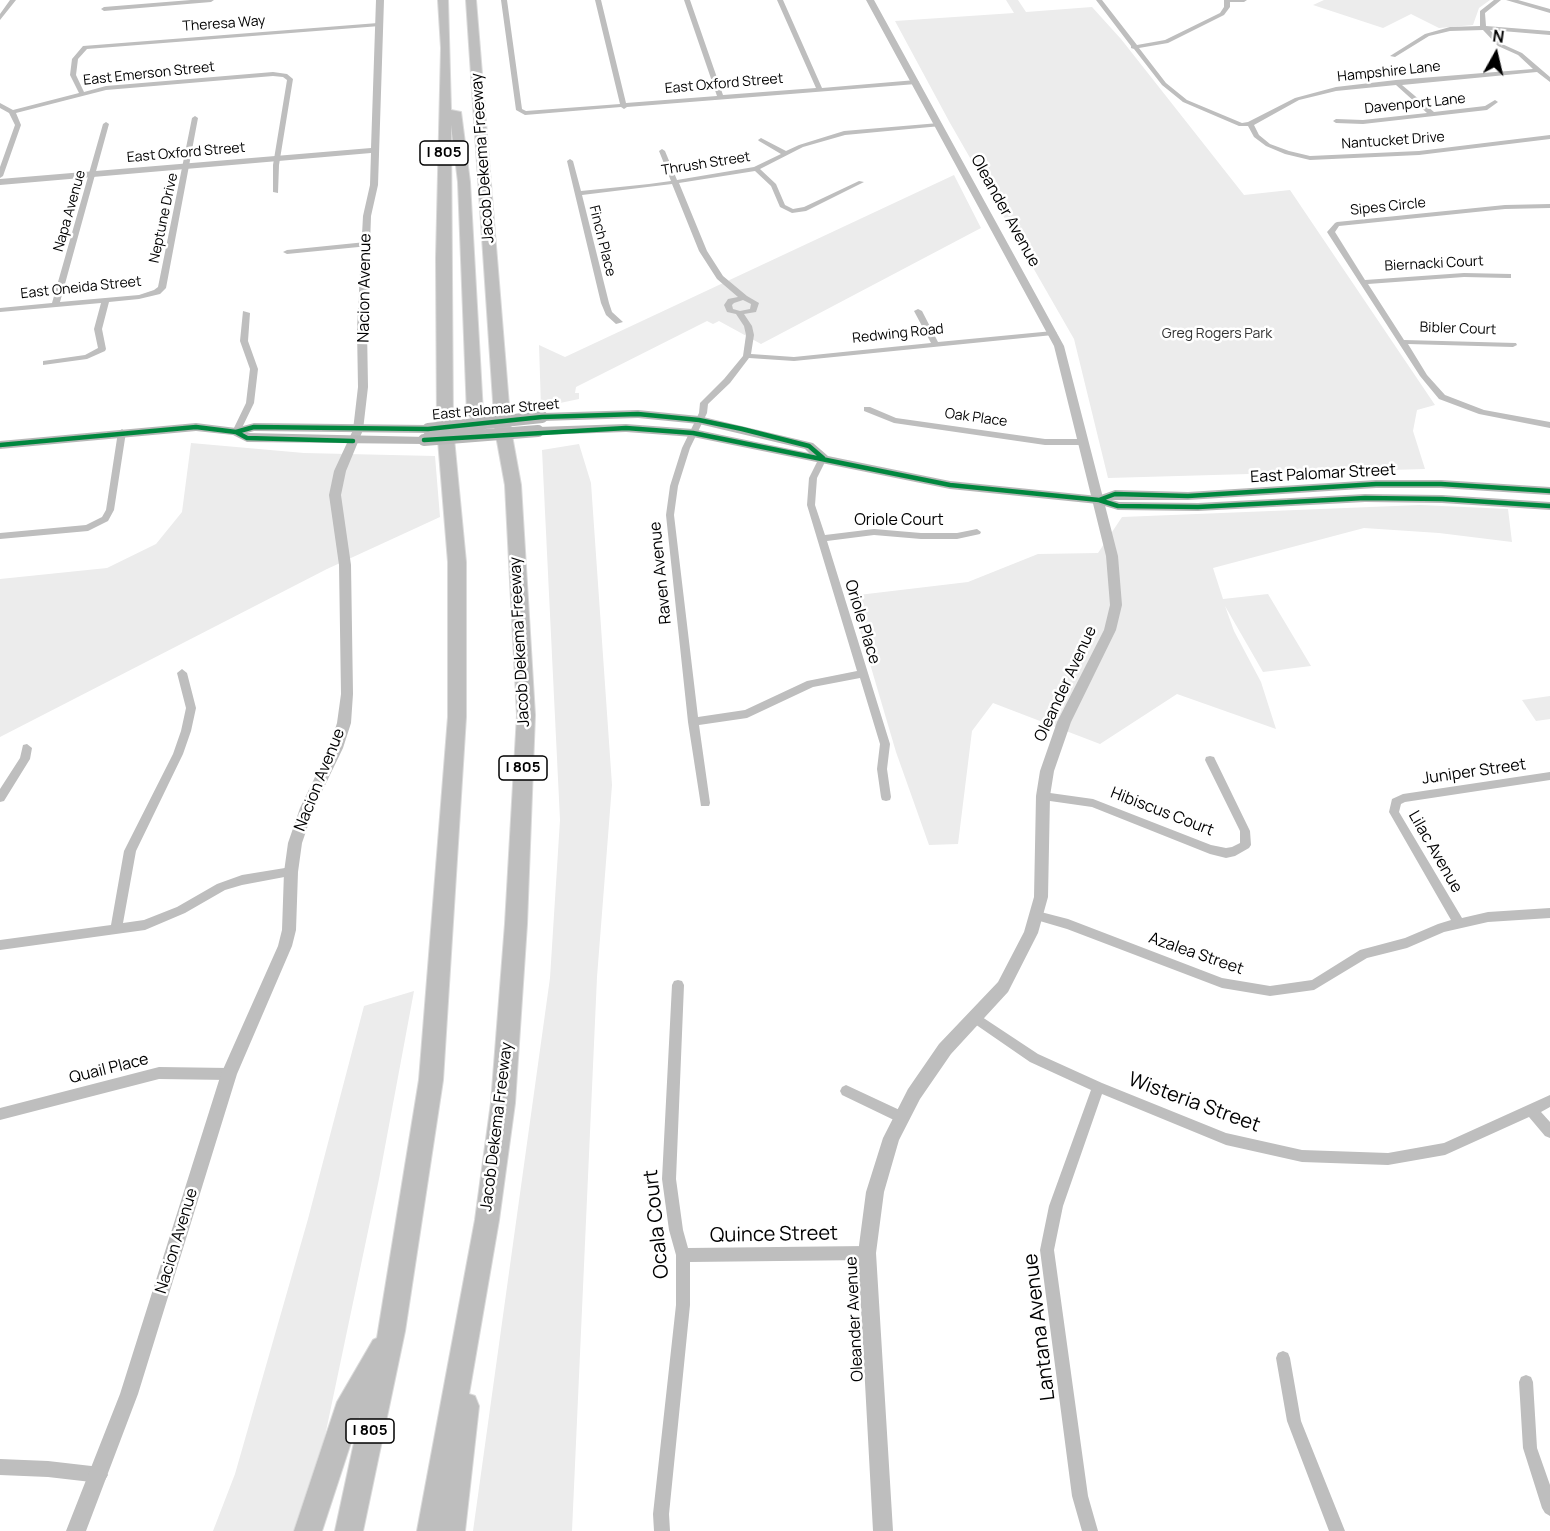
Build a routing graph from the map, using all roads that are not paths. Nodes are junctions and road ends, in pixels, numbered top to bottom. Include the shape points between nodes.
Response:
1 (13, 0) edge
2 (211, 0) edge
3 (380, 0) edge
4 (443, 0) edge
5 (470, 0) edge
6 (504, 0) edge
7 (598, 0) edge
8 (687, 0) edge
9 (780, 0) edge
10 (870, 0) edge
11 (1098, 0) edge
12 (1227, 0) edge
13 (1244, 0) edge
14 (1498, 0) edge
15 (1510, 0) edge
16 (104, 9) dead end
17 (1550, 11) edge
18 (0, 18) edge
19 (378, 25) junction
20 (1486, 28) junction
21 (1550, 33) edge
22 (1133, 47) junction
23 (446, 48) junction
24 (1393, 56) dead end
25 (1537, 70) junction
26 (1550, 80) edge
27 (916, 82) junction
28 (1396, 82) junction
29 (820, 90) junction
30 (82, 93) junction
31 (721, 98) junction
32 (1495, 102) dead end
33 (0, 105) edge
34 (624, 106) junction
35 (12, 112) junction
36 (1432, 114) junction
37 (195, 118) dead end
38 (1336, 121) dead end
39 (106, 124) dead end
40 (1250, 124) junction
41 (939, 125) junction
42 (1550, 137) edge
43 (761, 140) dead end
44 (374, 150) junction
45 (662, 151) dead end
46 (786, 154) junction
47 (278, 159) junction
48 (570, 161) dead end
49 (187, 166) junction
50 (756, 169) junction
51 (93, 174) junction
52 (0, 176) edge
53 (0, 182) edge
54 (674, 182) junction
55 (861, 182) dead end
56 (276, 192) dead end
57 (578, 193) junction
58 (1550, 207) edge
59 (366, 244) junction
60 (287, 252) dead end
61 (1508, 276) dead end
62 (723, 281) junction
63 (1362, 282) junction
64 (162, 288) joint
65 (744, 298) junction
66 (106, 299) junction
67 (731, 301) junction
68 (55, 305) junction
69 (0, 310) edge
70 (753, 310) junction
71 (918, 311) dead end
72 (246, 313) dead end
73 (739, 313) junction
74 (619, 322) dead end
75 (748, 326) junction
76 (1053, 333) junction
77 (480, 339) junction
78 (1402, 342) junction
79 (935, 344) junction
80 (1513, 345) dead end
81 (747, 356) junction
82 (46, 363) dead end
83 (867, 409) dead end
84 (699, 420) junction
85 (1550, 425) edge
86 (482, 426) junction
87 (122, 432) junction
88 (236, 432) junction
89 (693, 433) junction
90 (356, 435) junction
91 (1084, 442) junction
92 (0, 445) edge
93 (823, 458) junction
94 (1463, 485) junction
95 (1550, 491) edge
96 (1446, 499) junction
97 (1099, 500) junction
98 (1550, 506) edge
99 (977, 532) dead end
100 (0, 536) edge
101 (821, 539) junction
102 (182, 673) dead end
103 (861, 674) junction
104 (693, 722) junction
105 (27, 748) dead end
106 (1210, 760) dead end
107 (1550, 776) edge
108 (1044, 796) junction
109 (886, 797) dead end
110 (0, 798) edge
111 (1403, 798) joint
112 (705, 803) dead end
113 (291, 872) junction
114 (1550, 913) edge
115 (1037, 916) junction
116 (1459, 923) junction
117 (116, 928) junction
118 (0, 945) edge
119 (678, 985) dead end
120 (976, 1018) junction
121 (229, 1074) junction
122 (1098, 1087) junction
123 (846, 1091) dead end
124 (1550, 1101) edge
125 (1532, 1111) junction
126 (0, 1114) edge
127 (901, 1117) junction
128 (1550, 1132) edge
129 (487, 1220) junction
130 (867, 1253) junction
131 (683, 1256) junction
132 (392, 1331) junction
133 (1283, 1358) dead end
134 (1527, 1382) dead end
135 (0, 1467) edge
136 (100, 1475) junction
137 (1550, 1508) edge
138 (76, 1531) edge
139 (309, 1531) edge
140 (349, 1531) edge
141 (430, 1531) edge
142 (451, 1531) edge
143 (662, 1531) edge
144 (883, 1531) edge
145 (1090, 1531) edge
146 (1337, 1531) edge

1 - 18 street
2 - 16 street
3 - 19 street, Nacion Avenue
4 - 23 highway, Jacob Dekema Freeway / I 805
5 - 77 highway
5 - 129 highway, Jacob Dekema Freeway / I 805 via 503,430 513,485 526,715 503,1103
6 - 34 street, East Oxford Street via 519,110 534,113
7 - 34 street
8 - 31 street
9 - 29 street
10 - 27 street, Oleander Avenue
11 - 22 street
12 - 13 street
12 - 22 street via 1222,14 1166,42
14 - 20 street via 1482,12
15 - 17 street
19 - 30 street, Theresa Way via 85,46 77,55 74,75
19 - 44 street, Nacion Avenue
20 - 21 street
20 - 24 street via 1438,31
20 - 25 street via 1500,45 1520,54
22 - 40 street via 1164,84 1185,101 1232,123
23 - 77 highway
23 - 132 highway, Jacob Dekema Freeway / I 805 via 445,428 457,562 457,717 431,1080
25 - 26 street
25 - 28 street, Hampshire Lane
27 - 29 street, East Oxford Street
27 - 41 street, Oleander Avenue
28 - 36 street
28 - 40 street, Hampshire Lane via 1319,92
29 - 31 street, East Oxford Street
30 - 35 street, East Emerson Street
30 - 47 street, East Emerson Street via 126,86 285,75 290,79
31 - 34 street, East Oxford Street
32 - 36 street, Davenport Lane via 1487,108
33 - 35 street
35 - 52 street via 18,125
36 - 38 street, Davenport Lane
37 - 49 street, Neptune Drive
39 - 51 street, Napa Avenue
40 - 42 street, Nantucket Drive via 1256,136 1268,145 1310,158 1419,153
41 - 46 street, Thrush Street via 844,133
41 - 76 street, Oleander Avenue
43 - 46 street
44 - 47 street, East Oxford Street
44 - 59 street, Nacion Avenue
45 - 54 street
46 - 50 street, Thrush Street
47 - 49 street, East Oxford Street
47 - 56 street
48 - 57 street, Finch Place
49 - 51 street, East Oxford Street
49 - 64 street, Neptune Drive
50 - 54 street, Thrush Street
50 - 55 street via 774,185 784,208 792,211 802,211
51 - 53 street, East Oxford Street
51 - 68 street, Napa Avenue
54 - 57 street, Thrush Street
54 - 62 street via 703,251
57 - 74 street, Finch Place via 605,303
58 - 63 street, Sipes Circle via 1505,207 1337,224 1331,232
59 - 60 street
59 - 90 street, Nacion Avenue via 363,387
61 - 63 street, Biernacki Court
62 - 65 street
62 - 67 street
63 - 78 street, Sipes Circle
64 - 66 street, East Oneida Street via 149,295
65 - 67 street
65 - 70 street via 755,303
66 - 68 street, East Oneida Street
66 - 82 street via 98,329 102,349 87,357
67 - 73 street via 730,309
68 - 69 street, East Oneida Street
70 - 73 street
70 - 75 street
71 - 79 street
72 - 88 street via 244,342 254,369 250,403
73 - 75 street
75 - 81 street
76 - 79 street, Redwing Road
76 - 91 street, Oleander Avenue
77 - 86 highway via 475,414
78 - 80 street, Bibler Court
78 - 85 street, Sipes Circle via 1424,376 1447,401
79 - 81 street, Redwing Road via 794,359
81 - 84 street, Raven Avenue via 704,403
83 - 91 street, Oak Place via 894,420 1045,442
84 - 86 main road, East Palomar Street, bridge via 638,414 542,417
84 - 89 street, Raven Avenue
84 - 93 main road, East Palomar Street via 809,446
86 - 89 main road, East Palomar Street, bridge via 538,431 626,428
86 - 90 main road, East Palomar Street, bridge via 426,434
87 - 88 main road, East Palomar Street via 196,427
87 - 92 main road, East Palomar Street
87 - 100 street via 110,510 105,519 88,528
88 - 90 main road, East Palomar Street via 247,438
89 - 93 main road, East Palomar Street via 804,458
89 - 104 street, Raven Avenue via 674,486 670,515
90 - 113 street, Nacion Avenue via 340,471 335,495 345,565 344,723 301,824
91 - 97 street, Oleander Avenue
93 - 97 main road, East Palomar Street via 984,490
93 - 101 street, Oriole Place via 810,491
94 - 95 main road, East Palomar Street
94 - 96 main road via 1449,492
94 - 97 main road, East Palomar Street via 1376,484 1188,496 1114,494
96 - 97 main road, East Palomar Street via 1365,498 1198,507 1118,506
96 - 98 main road, East Palomar Street
97 - 108 street, Oleander Avenue via 1115,574 1116,605 1110,630 1053,747
99 - 101 street, Oriole Court via 921,536 874,532
101 - 103 street, Oriole Place
102 - 117 street via 191,708 186,731 130,851
103 - 104 street via 811,684 747,714
103 - 109 street, Oriole Place via 885,744 882,769
104 - 112 street, Raven Avenue
105 - 110 street via 25,759
106 - 108 street, Hibiscus Court via 1245,831 1245,845 1235,851 1210,849 1093,803
107 - 111 street, Juniper Street
108 - 115 street, Oleander Avenue via 1043,866
111 - 116 street, Lilac Avenue via 1396,802 1394,812
113 - 117 street via 242,880 145,925
113 - 121 street, Nacion Avenue via 285,946
114 - 116 street, Azalea Street
115 - 116 street, Azalea Street via 1068,924 1222,983 1270,991 1314,985 1364,954
115 - 120 street, Oleander Avenue via 1003,987
117 - 118 street
119 - 131 street, Ocala Court via 669,1179
120 - 122 street, Wisteria Street via 1034,1059
120 - 127 street, Oleander Avenue via 945,1049
121 - 126 street, Quail Place via 159,1073
121 - 136 street, Nacion Avenue
122 - 125 street, Wisteria Street via 1226,1139 1328,1159 1388,1159 1445,1149
122 - 145 street, Lantana Avenue via 1056,1206 1047,1250 1080,1496
123 - 127 street
124 - 125 street, Wisteria Street
125 - 128 street
127 - 130 street, Oleander Avenue via 875,1192
129 - 141 highway, Jacob Dekema Freeway / I 805
129 - 142 highway
130 - 131 street, Quince Street
130 - 144 street, Oleander Avenue
131 - 143 street, Ocala Court via 683,1305
132 - 139 highway via 347,1412
132 - 140 highway, Jacob Dekema Freeway / I 805
133 - 146 street via 1294,1421
134 - 137 street via 1530,1448
135 - 136 street
136 - 138 street, Nacion Avenue

